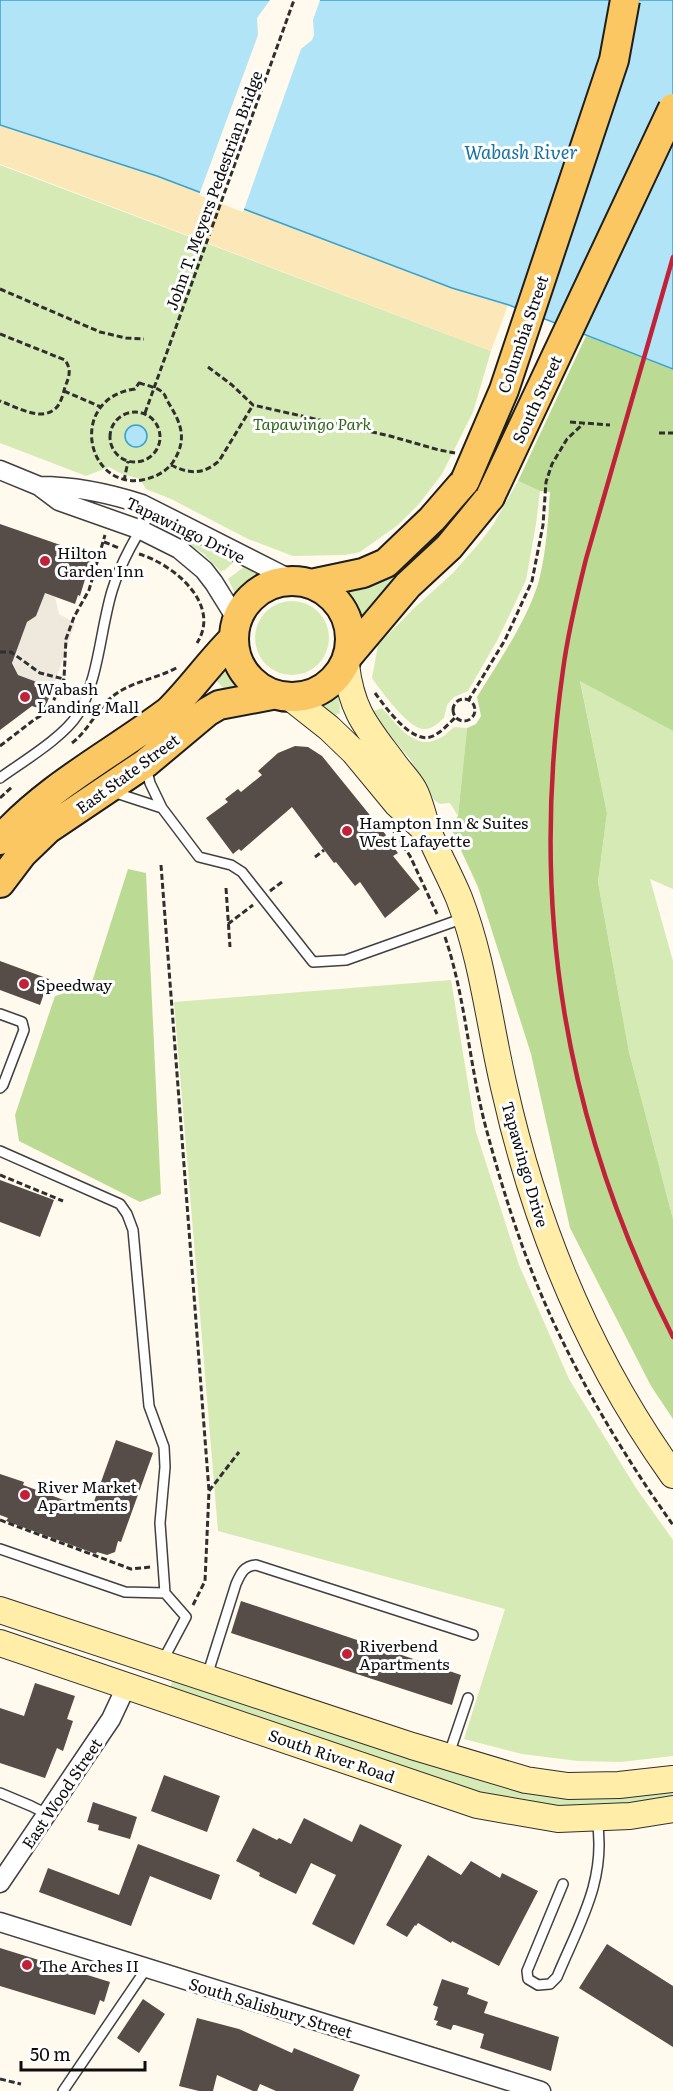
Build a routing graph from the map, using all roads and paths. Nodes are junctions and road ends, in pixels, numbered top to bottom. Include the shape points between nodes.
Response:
1 (294, 0) edge
2 (625, 0) edge
3 (673, 108) edge
4 (0, 289) edge
5 (0, 334) edge
6 (144, 339) dead end
7 (208, 367) dead end
8 (154, 388) junction
9 (64, 391) junction
10 (0, 401) edge
11 (253, 405) junction
12 (101, 406) junction
13 (145, 413) junction
14 (570, 422) dead end
15 (584, 423) junction
16 (610, 425) dead end
17 (659, 433) dead end
18 (673, 433) edge
19 (457, 453) dead end
20 (128, 461) junction
21 (171, 465) junction
22 (0, 470) edge
23 (124, 480) junction
24 (39, 486) junction
25 (153, 509) junction
26 (141, 530) junction
27 (121, 548) dead end
28 (140, 554) dead end
29 (302, 582) junction
30 (235, 629) junction
31 (193, 649) dead end
32 (0, 652) edge
33 (184, 660) dead end
34 (347, 660) junction
35 (64, 679) junction
36 (375, 693) dead end
37 (281, 696) junction
38 (468, 700) junction
39 (456, 717) junction
40 (70, 744) dead end
41 (0, 746) edge
42 (146, 764) junction
43 (0, 778) edge
44 (15, 785) dead end
45 (106, 790) junction
46 (0, 798) edge
47 (162, 808) junction
48 (429, 833) junction
49 (0, 840) edge
50 (324, 850) dead end
51 (315, 857) dead end
52 (161, 865) dead end
53 (282, 882) dead end
54 (0, 883) edge
55 (226, 888) dead end
56 (269, 892) dead end
57 (255, 903) dead end
58 (466, 917) junction
59 (228, 924) junction
60 (230, 947) dead end
61 (0, 1014) edge
62 (0, 1088) edge
63 (0, 1151) edge
64 (0, 1175) edge
65 (63, 1201) dead end
66 (238, 1452) dead end
67 (673, 1475) edge
68 (209, 1491) junction
69 (0, 1520) edge
70 (0, 1549) edge
71 (163, 1565) junction
72 (165, 1593) junction
73 (0, 1610) edge
74 (186, 1617) junction
75 (0, 1628) edge
76 (473, 1635) dead end
77 (0, 1643) edge
78 (162, 1664) junction
79 (206, 1679) junction
80 (123, 1695) junction
81 (468, 1698) dead end
82 (448, 1757) junction
83 (673, 1779) edge
84 (0, 1793) edge
85 (673, 1809) edge
86 (47, 1814) junction
87 (597, 1818) junction
88 (0, 1883) edge
89 (562, 1884) dead end
90 (0, 1922) edge
91 (146, 1969) junction
92 (0, 2079) edge
93 (21, 2084) dead end
94 (63, 2091) edge
95 (541, 2091) edge

1 - 8 path, John T. Meyers Pedestrian Bridge, bridge
2 - 29 main road, Columbia Street, bridge via 614,60 504,390 465,481 387,563 363,573
3 - 34 main road, South Street, bridge via 490,497 449,547 408,585
4 - 6 path via 100,332
5 - 9 path via 65,360 70,375
7 - 11 path
8 - 12 path via 140,383 135,389 118,392
8 - 13 path, John T. Meyers Pedestrian Bridge
8 - 21 path via 164,393 181,430 181,442
9 - 10 path via 54,410 45,414
9 - 12 path
11 - 19 path
11 - 21 path via 211,468 192,472
12 - 23 path via 92,427 93,449 100,463
13 - 20 path via 157,424 160,441 152,456
13 - 20 path via 128,412 111,428 111,445
14 - 15 path
15 - 16 path
15 - 38 path via 567,439 552,464 532,581 505,640
17 - 18 path
20 - 23 path
21 - 23 path via 150,479
22 - 24 street, Tapawingo Drive
24 - 25 street, Tapawingo Drive via 119,496
24 - 26 street, Tapawingo Drive via 59,501
25 - 26 lane
25 - 29 street, Tapawingo Drive via 197,534
26 - 30 street, Tapawingo Drive via 179,549 204,570
26 - 43 lane via 112,591 94,671 77,716 55,738
27 - 35 path via 104,542 89,590 66,639
28 - 31 path via 166,565 200,604 204,625
29 - 30 main road via 276,583 259,591 246,603
29 - 34 main road via 328,591 348,616 351,632
30 - 37 main road via 236,657 244,673 256,686
30 - 49 main road, East State Street via 169,711 44,797
32 - 35 path via 11,652 40,673
33 - 40 path via 172,670 114,695 87,730
34 - 37 main road via 333,681 321,690 306,696
34 - 48 main road, Tapawingo Drive via 348,684 363,723 414,790
35 - 41 path via 48,712
36 - 39 path via 409,732 419,737 435,735
37 - 42 main road, East State Street via 219,705
37 - 48 main road, Tapawingo Drive via 329,728 397,804
38 - 39 path via 456,702
38 - 39 path via 474,709 472,716 466,720
42 - 45 main road, East State Street
42 - 47 lane
44 - 46 path
45 - 47 lane
45 - 54 main road, East State Street via 48,830 22,854
47 - 58 lane via 199,857 242,872 314,962 346,960
48 - 58 main road, Tapawingo Drive
50 - 51 path
52 - 68 path
53 - 56 path
55 - 59 path
57 - 59 path
58 - 67 main road, Tapawingo Drive via 483,973 506,1098 552,1250 614,1381
59 - 60 path
61 - 62 lane via 22,1022 24,1030
63 - 71 lane via 120,1204 127,1214 133,1230 149,1406 164,1447 160,1523
64 - 65 path
66 - 68 path
68 - 74 path via 205,1581
69 - 71 path via 131,1569
70 - 72 lane via 125,1592
71 - 72 lane
72 - 74 lane
73 - 78 main road, South River Road
74 - 78 lane
75 - 78 main road via 133,1671 151,1672
76 - 79 lane via 256,1565 249,1566 236,1584
77 - 80 main road, South River Road
78 - 79 main road, South River Road
79 - 82 main road, South River Road
80 - 86 street, East Wood Street
80 - 87 main road, South River Road via 252,1728 477,1805 558,1819
81 - 82 lane
82 - 83 main road, South River Road via 526,1780 568,1786
84 - 86 lane
85 - 87 main road, South River Road
86 - 88 street, East Wood Street
87 - 89 lane via 600,1850 595,1886 557,1977 550,1984 538,1985 528,1980 527,1971
90 - 91 street, South Salisbury Street
91 - 94 lane
91 - 95 street, South Salisbury Street
92 - 93 path

